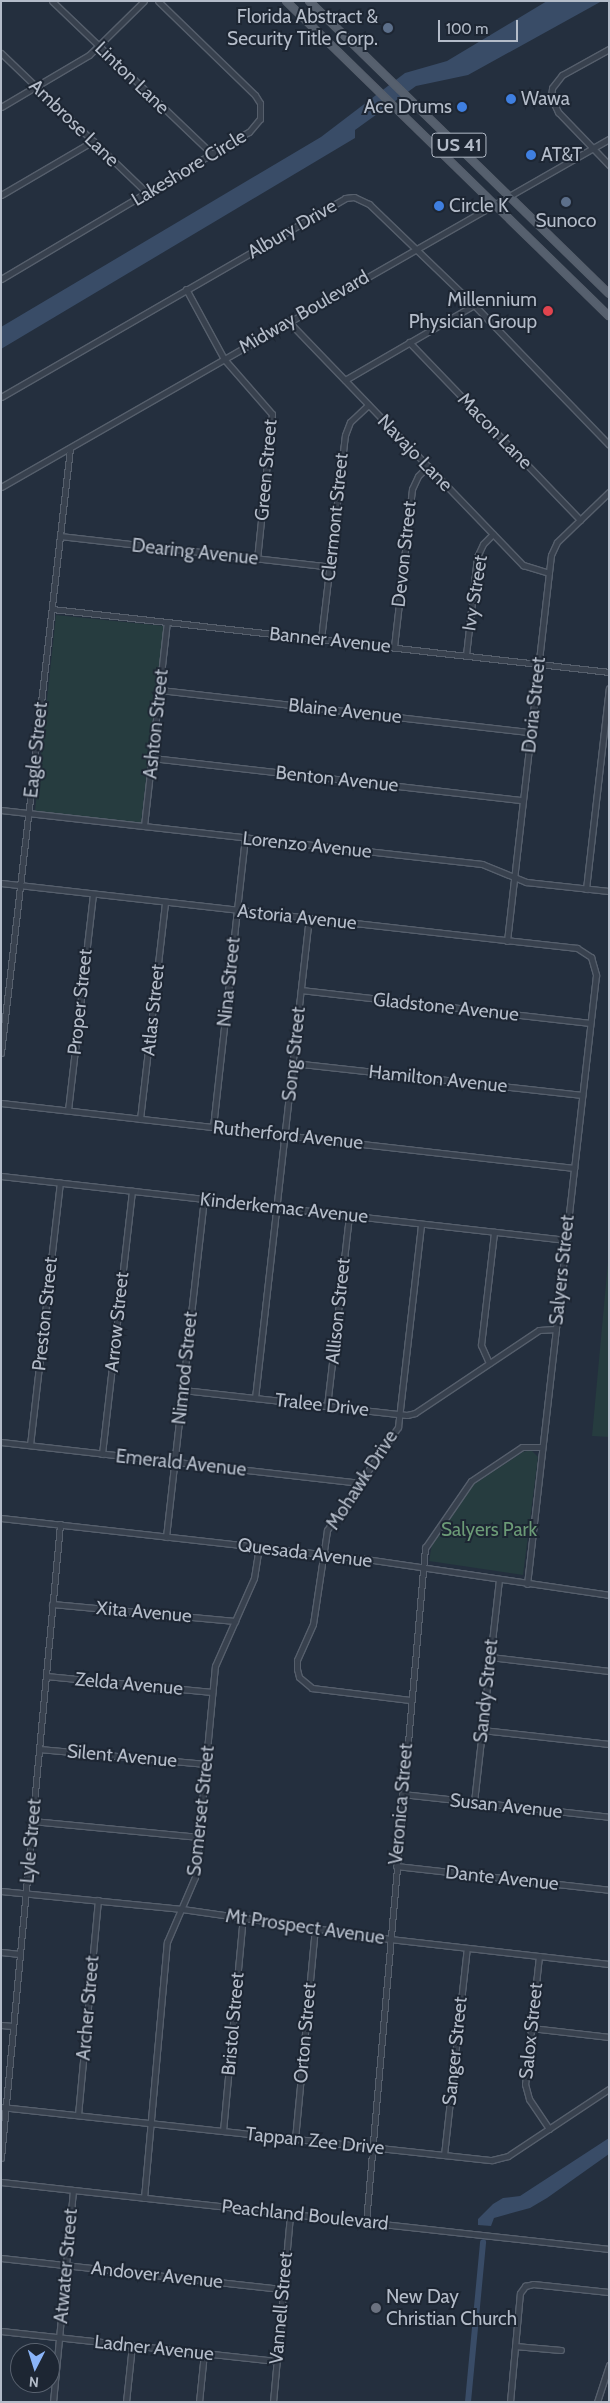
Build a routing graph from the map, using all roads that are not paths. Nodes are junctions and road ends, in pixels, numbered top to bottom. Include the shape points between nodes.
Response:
1 (52, 1) edge
2 (144, 1) edge
3 (158, 1) edge
4 (286, 1) edge
5 (309, 1) edge
6 (100, 47) junction
7 (609, 49) edge
8 (1, 53) edge
9 (36, 86) junction
10 (1, 107) edge
11 (609, 139) edge
12 (93, 141) junction
13 (593, 148) junction
14 (212, 154) junction
15 (609, 165) edge
16 (147, 193) junction
17 (1, 195) edge
18 (511, 195) junction
19 (496, 203) junction
20 (415, 248) junction
21 (1, 279) edge
22 (186, 290) junction
23 (609, 294) edge
24 (474, 305) junction
25 (609, 316) edge
26 (288, 322) junction
27 (409, 342) junction
28 (224, 359) junction
29 (345, 380) junction
30 (1, 398) edge
31 (368, 404) junction
32 (609, 445) edge
33 (70, 448) junction
34 (428, 466) junction
35 (1, 488) edge
36 (609, 492) edge
37 (580, 520) junction
38 (493, 534) junction
39 (60, 536) junction
40 (257, 559) junction
41 (330, 567) junction
42 (549, 573) junction
43 (52, 608) junction
44 (167, 622) junction
45 (322, 639) junction
46 (394, 647) junction
47 (466, 655) junction
48 (538, 664) junction
49 (609, 672) edge
50 (609, 688) edge
51 (160, 690) junction
52 (531, 732) junction
53 (152, 758) junction
54 (523, 800) junction
55 (1, 810) edge
56 (28, 813) junction
57 (144, 826) junction
58 (245, 838) junction
59 (514, 876) junction
60 (1, 883) edge
61 (20, 885) junction
62 (586, 889) junction
63 (609, 891) edge
64 (92, 894) junction
65 (165, 902) junction
66 (237, 910) junction
67 (309, 918) junction
68 (507, 940) junction
69 (591, 957) joint
70 (301, 990) junction
71 (590, 1023) junction
72 (1, 1053) edge
73 (293, 1063) junction
74 (582, 1096) junction
75 (1, 1103) edge
76 (68, 1110) junction
77 (140, 1119) junction
78 (212, 1127) junction
79 (285, 1135) junction
80 (574, 1168) junction
81 (1, 1176) edge
82 (60, 1183) junction
83 (132, 1191) junction
84 (204, 1199) junction
85 (277, 1207) junction
86 (349, 1216) junction
87 (421, 1224) junction
88 (494, 1232) junction
89 (566, 1240) junction
90 (556, 1329) junction
91 (490, 1363) junction
92 (183, 1390) junction
93 (255, 1398) junction
94 (327, 1406) junction
95 (400, 1414) junction
96 (1, 1442) edge
97 (30, 1445) junction
98 (542, 1447) junction
99 (102, 1454) junction
100 (175, 1462) junction
101 (361, 1483) junction
102 (1, 1518) edge
103 (60, 1524) junction
104 (166, 1536) junction
105 (259, 1547) junction
106 (322, 1554) junction
107 (422, 1568) junction
108 (499, 1580) junction
109 (527, 1584) junction
110 (609, 1595) edge
111 (52, 1604) junction
112 (234, 1621) junction
113 (490, 1657) junction
114 (609, 1671) edge
115 (46, 1676) junction
116 (212, 1692) junction
117 (410, 1700) junction
118 (482, 1730) junction
119 (609, 1744) edge
120 (39, 1749) junction
121 (206, 1764) junction
122 (402, 1794) junction
123 (474, 1802) junction
124 (609, 1817) edge
125 (32, 1821) junction
126 (199, 1836) junction
127 (396, 1866) junction
128 (609, 1890) edge
129 (1, 1891) edge
130 (26, 1894) junction
131 (98, 1900) junction
132 (182, 1909) junction
133 (243, 1917) junction
134 (315, 1928) junction
135 (390, 1939) junction
136 (467, 1948) junction
137 (1, 1952) edge
138 (20, 1954) junction
139 (539, 1956) junction
140 (609, 1964) edge
141 (1, 2025) edge
142 (14, 2026) junction
143 (531, 2028) junction
144 (609, 2037) edge
145 (609, 2089) edge
146 (4, 2107) edge
147 (78, 2115) junction
148 (151, 2123) junction
149 (549, 2129) junction
150 (223, 2131) junction
151 (295, 2139) junction
152 (372, 2147) junction
153 (444, 2155) junction
154 (1, 2158) edge
155 (1, 2182) edge
156 (73, 2190) junction
157 (144, 2198) junction
158 (290, 2214) junction
159 (366, 2222) junction
160 (609, 2249) edge
161 (1, 2258) edge
162 (66, 2265) junction
163 (283, 2289) junction
164 (609, 2292) edge
165 (1, 2331) edge
166 (59, 2337) junction
167 (132, 2345) junction
168 (515, 2346) junction
169 (562, 2350) dead end
170 (204, 2353) junction
171 (276, 2361) junction
172 (609, 2365) edge
173 (53, 2402) edge
174 (126, 2402) edge
175 (200, 2402) edge
176 (272, 2402) edge
177 (510, 2402) edge
178 (597, 2402) edge

1 - 6 street, Linton Lane
2 - 6 street
3 - 14 street, Lakeshore Circle via 260,103 260,119 256,126
4 - 19 main road, US 41
5 - 18 main road, US 41
6 - 9 street
6 - 14 street, Linton Lane
7 - 13 street via 562,75 552,88 551,97 558,112
8 - 9 street, Ambrose Lane
9 - 10 street
9 - 12 street, Ambrose Lane
11 - 13 street, Midway Boulevard
12 - 16 street, Ambrose Lane
12 - 17 street
13 - 15 street
13 - 18 street, Midway Boulevard
14 - 16 street, Lakeshore Circle
16 - 21 street, Lakeshore Circle
18 - 19 street, Midway Boulevard
18 - 23 main road, US 41
19 - 20 street, Midway Boulevard
19 - 25 main road, US 41
20 - 22 street, Albury Drive via 369,204 354,197 345,198
20 - 24 street, Albury Drive
20 - 26 street, Midway Boulevard
22 - 28 street, Green Street
22 - 30 street, Albury Drive
24 - 27 street
24 - 32 street, Albury Drive
26 - 28 street, Midway Boulevard
26 - 29 street, Navajo Lane
27 - 29 street
27 - 37 street, Macon Lane
28 - 33 street, Midway Boulevard
28 - 40 street, Green Street via 272,414
29 - 31 street, Navajo Lane
31 - 34 street, Navajo Lane
31 - 41 street, Clermont Street via 346,429
33 - 35 street, Midway Boulevard
33 - 39 street, Eagle Street
34 - 38 street, Navajo Lane
34 - 46 street, Devon Street via 412,489
36 - 37 street, Doria Street
37 - 42 street, Doria Street via 552,549
38 - 42 street, Navajo Lane via 523,565
38 - 47 street, Ivy Street via 477,557
39 - 40 street, Dearing Avenue
39 - 43 street, Eagle Street
40 - 41 street, Dearing Avenue
41 - 45 street, Clermont Street
42 - 48 street, Doria Street
43 - 44 street, Banner Avenue
43 - 56 street, Eagle Street
44 - 45 street, Banner Avenue
44 - 51 street, Ashton Street
45 - 46 street, Banner Avenue
46 - 47 street, Banner Avenue
47 - 48 street, Banner Avenue
48 - 49 street, Banner Avenue
48 - 52 street, Doria Street
50 - 62 street
51 - 52 street, Blaine Avenue
51 - 53 street, Ashton Street
52 - 54 street, Doria Street
53 - 54 street, Benton Avenue
53 - 57 street, Ashton Street
54 - 59 street, Doria Street
55 - 56 street, Lorenzo Avenue
56 - 57 street, Lorenzo Avenue
56 - 61 street, Eagle Street
57 - 58 street, Lorenzo Avenue
58 - 59 street, Lorenzo Avenue via 482,864
58 - 66 street, Nina Street
59 - 62 street, Lorenzo Avenue via 526,882
59 - 68 street, Doria Street
60 - 61 street, Astoria Avenue
61 - 64 street, Astoria Avenue
61 - 72 street, Eagle Street
62 - 63 street, Lorenzo Avenue
64 - 65 street, Astoria Avenue
64 - 76 street, Proper Street
65 - 66 street, Astoria Avenue
65 - 77 street, Atlas Street
66 - 67 street, Astoria Avenue
66 - 78 street, Nina Street
67 - 68 street, Astoria Avenue
67 - 70 street, Song Street
68 - 69 street, Astoria Avenue via 576,948
69 - 71 street, Salyers Street via 596,975
70 - 71 street, Gladstone Avenue
70 - 73 street, Song Street
71 - 74 street, Salyers Street
73 - 74 street, Hamilton Avenue
73 - 79 street, Song Street
74 - 80 street, Salyers Street
75 - 76 street, Rutherford Avenue
76 - 77 street, Rutherford Avenue
77 - 78 street, Rutherford Avenue
78 - 79 street, Rutherford Avenue
79 - 80 street, Rutherford Avenue
79 - 85 street, Song Street
80 - 89 street, Salyers Street
81 - 82 street, Kinderkemac Avenue
82 - 83 street, Kinderkemac Avenue
82 - 97 street, Preston Street
83 - 84 street, Kinderkemac Avenue
83 - 99 street, Arrow Street
84 - 85 street, Kinderkemac Avenue
84 - 92 street, Nimrod Street
85 - 86 street, Kinderkemac Avenue
85 - 93 street, Song Street
86 - 87 street, Kinderkemac Avenue
86 - 94 street, Allison Street
87 - 88 street, Kinderkemac Avenue
87 - 95 street, Mohawk Drive
88 - 89 street, Kinderkemac Avenue
88 - 91 street via 481,1345
89 - 90 street, Salyers Street
90 - 91 street, Tralee Drive via 539,1330
90 - 98 street, Salyers Street
91 - 95 street, Tralee Drive via 416,1413
92 - 93 street, Tralee Drive
92 - 100 street, Nimrod Street
93 - 94 street, Tralee Drive
94 - 95 street, Tralee Drive
95 - 101 street, Mohawk Drive via 392,1441
96 - 97 street, Emerald Avenue
97 - 99 street, Emerald Avenue
98 - 107 street, Veronica Street via 522,1447 471,1481 428,1540
98 - 109 street, Salyers Street
99 - 100 street, Emerald Avenue
100 - 101 street, Emerald Avenue
100 - 104 street, Nimrod Street
101 - 106 street, Mohawk Drive via 327,1530
102 - 103 street, Quesada Avenue
103 - 104 street, Quesada Avenue
103 - 111 street, Lyle Street
104 - 105 street, Quesada Avenue
105 - 106 street, Quesada Avenue
105 - 112 street, Somerset Street via 254,1578
106 - 107 street, Quesada Avenue
106 - 117 street, Mohawk Drive via 313,1624 297,1660 299,1676 304,1683 318,1689
107 - 108 street, Quesada Avenue
107 - 117 street, Veronica Street
108 - 109 street, Quesada Avenue
108 - 113 street, Sandy Street
109 - 110 street, Quesada Avenue
111 - 112 street, Xita Avenue
111 - 115 street, Lyle Street
112 - 116 street, Somerset Street via 217,1658
113 - 114 street
113 - 118 street, Sandy Street
115 - 116 street, Zelda Avenue
115 - 120 street, Lyle Street
116 - 121 street, Somerset Street
117 - 122 street, Veronica Street
118 - 119 street
118 - 123 street, Sandy Street
120 - 121 street, Silent Avenue
120 - 125 street, Lyle Street
121 - 126 street, Somerset Street
122 - 123 street, Susan Avenue
122 - 127 street, Veronica Street
123 - 124 street, Susan Avenue
125 - 126 street
125 - 130 street, Lyle Street
126 - 132 street, Somerset Street via 195,1877
127 - 128 street, Dante Avenue
127 - 135 street, Veronica Street
129 - 130 street, Mt Prospect Avenue
130 - 131 street, Mt Prospect Avenue
130 - 138 street, Lyle Street
131 - 132 street, Mt Prospect Avenue
131 - 147 street, Archer Street
132 - 133 street, Mt Prospect Avenue
132 - 148 street, Somerset Street via 167,1942
133 - 134 street, Mt Prospect Avenue
133 - 150 street, Bristol Street
134 - 135 street, Mt Prospect Avenue
134 - 151 street, Orton Street
135 - 136 street, Mt Prospect Avenue
135 - 152 street, Veronica Street
136 - 139 street, Mt Prospect Avenue
136 - 153 street, Sanger Street
137 - 138 street
138 - 142 street, Lyle Street
139 - 140 street, Mt Prospect Avenue
139 - 143 street, Salox Street
141 - 142 street
142 - 146 street, Lyle Street
143 - 144 street
143 - 149 street, Salox Street via 526,2093
145 - 149 street, Tappan Zee Drive
146 - 147 street, Tappan Zee Drive
146 - 154 street, Lyle Street
147 - 148 street, Tappan Zee Drive
148 - 150 street, Tappan Zee Drive
148 - 157 street, Somerset Street
149 - 153 street, Tappan Zee Drive via 500,2160
150 - 151 street, Tappan Zee Drive
151 - 152 street, Tappan Zee Drive
152 - 153 street, Tappan Zee Drive
152 - 159 street, Veronica Street
155 - 156 street, Peachland Boulevard
156 - 157 street, Peachland Boulevard
156 - 162 street, Atwater Street
157 - 158 street, Peachland Boulevard
158 - 159 street, Peachland Boulevard
158 - 163 street, Vannell Street
159 - 160 street, Peachland Boulevard
161 - 162 street, Andover Avenue
162 - 163 street, Andover Avenue
162 - 166 street, Atwater Street
163 - 171 street, Vannell Street
164 - 168 street via 533,2284 525,2286 520,2293
165 - 166 street, Ladner Avenue
166 - 167 street, Ladner Avenue
166 - 173 street, Atwater Street
167 - 170 street, Ladner Avenue
167 - 174 street
168 - 169 street
168 - 177 street
170 - 171 street, Ladner Avenue
170 - 175 street
171 - 176 street, Vannell Street
172 - 178 street

